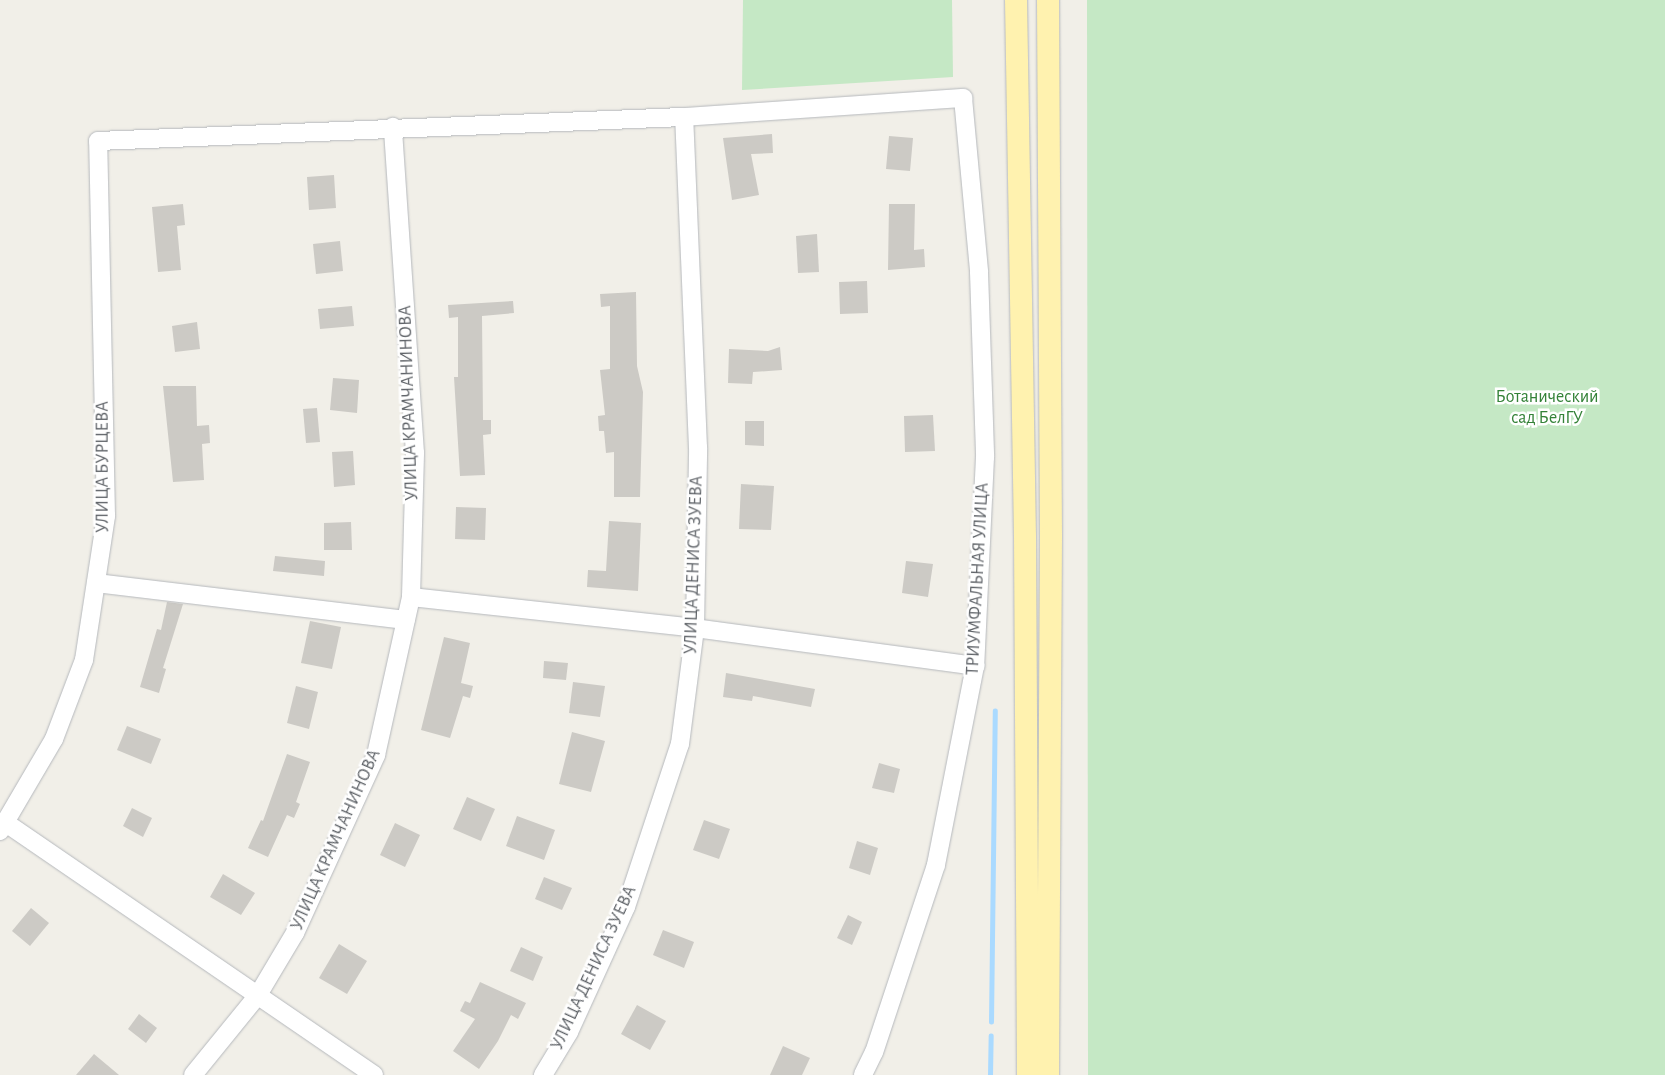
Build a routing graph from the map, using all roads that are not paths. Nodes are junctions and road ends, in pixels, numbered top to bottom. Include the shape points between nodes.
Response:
1 (1016, 0) edge
2 (1048, 0) edge
3 (684, 117) junction
4 (394, 126) junction
5 (96, 583) junction
6 (411, 597) junction
7 (406, 620) junction
8 (695, 628) junction
9 (975, 666) junction
10 (3, 827) edge
11 (258, 995) junction
12 (193, 1075) edge
13 (374, 1075) edge
14 (543, 1075) edge
15 (863, 1075) edge
16 (1028, 1075) edge
17 (1048, 1075) edge

1 - 16 main road via 1025,546
2 - 17 main road via 1051,526
3 - 4 street
3 - 8 street, УЛИЦА ДЕНИСА ЗУЕВА via 698,448
3 - 9 street, ТРИУМФАЛЬНАЯ УЛИЦА via 964,98 978,272 985,457
4 - 5 street, УЛИЦА БУРЦЕВА via 98,141 106,516
4 - 6 street, УЛИЦА КРАМЧАНИНОВА via 415,453
5 - 7 street
5 - 10 street, УЛИЦА БУРЦЕВА via 84,660 54,739
6 - 7 street, УЛИЦА КРАМЧАНИНОВА
6 - 8 street
7 - 11 street, УЛИЦА КРАМЧАНИНОВА via 376,755 295,933
8 - 9 street
8 - 14 street, УЛИЦА ДЕНИСА ЗУЕВА via 680,744 626,907 569,1032
9 - 15 street, ТРИУМФАЛЬНАЯ УЛИЦА via 936,865 874,1052
10 - 11 street
11 - 12 street, УЛИЦА КРАМЧАНИНОВА
11 - 13 street

